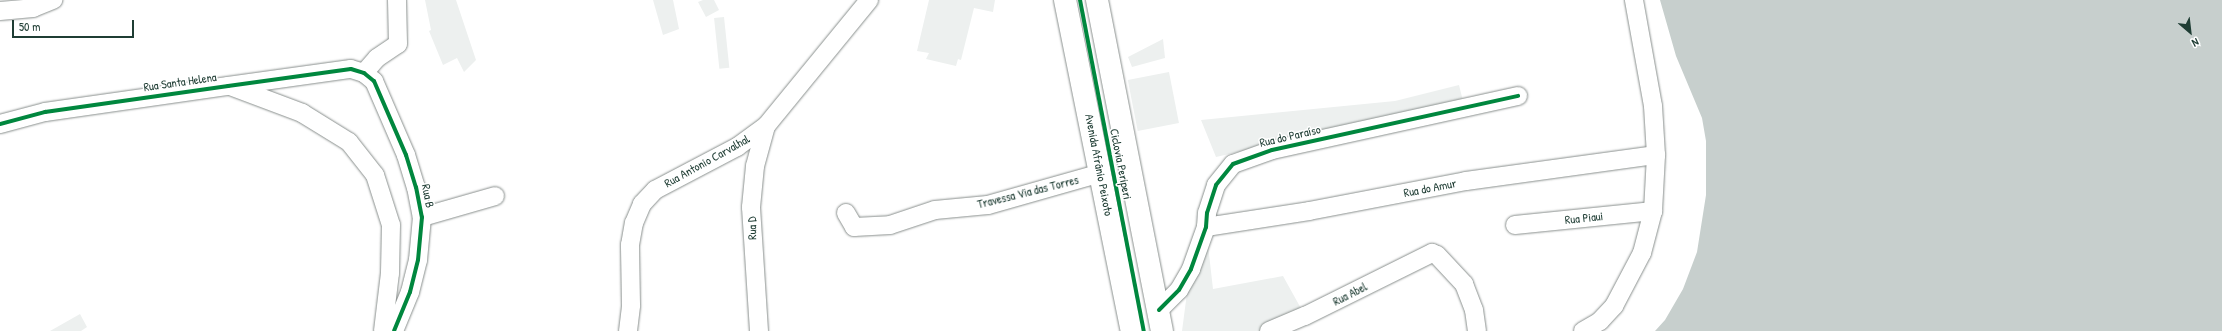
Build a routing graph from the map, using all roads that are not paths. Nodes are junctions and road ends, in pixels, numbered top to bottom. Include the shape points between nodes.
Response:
1 (53, 0) edge
2 (397, 0) edge
3 (869, 0) edge
4 (1066, 0) edge
5 (1096, 0) edge
6 (1634, 0) edge
7 (0, 11) edge
8 (364, 73) junction
9 (228, 86) junction
10 (1518, 96) dead end
11 (3, 118) edge
12 (766, 126) junction
13 (1656, 155) junction
14 (1101, 174) junction
15 (495, 196) dead end
16 (1653, 211) junction
17 (846, 213) dead end
18 (422, 217) junction
19 (1515, 225) dead end
20 (1206, 227) junction
21 (390, 262) junction
22 (416, 265) junction
23 (1160, 321) edge
24 (383, 331) edge
25 (394, 331) edge
26 (628, 331) edge
27 (759, 331) edge
28 (1132, 331) edge
29 (1269, 331) edge
30 (1477, 331) edge
31 (1583, 331) edge

1 - 7 street via 33,8
2 - 8 street via 399,37 396,47 377,58
3 - 12 street, Rua Antonio Carvalhal
4 - 14 main road, Avenida Afrânio Peixoto
5 - 23 main road
6 - 13 street via 1649,76
8 - 9 street, Rua Santa Helena via 351,69
8 - 18 street, Rua B via 374,81 406,155
9 - 11 street, Rua Santa Helena
9 - 21 street via 302,113 349,142 364,157 375,174 385,198 391,225
10 - 20 street, Rua do Paraíso via 1243,159 1232,164 1216,185 1207,212
12 - 26 street, Rua Antonio Carvalhal via 737,147 656,190 642,204 634,223 630,245 631,305
12 - 27 street, Rua D via 755,166 751,208
13 - 16 street
13 - 20 street, Rua do Amur via 1466,181 1309,211
14 - 17 street, Travessa Via das Torres via 988,205 936,210 890,225 854,227
14 - 28 main road, Avenida Afrânio Peixoto
15 - 18 street
16 - 19 street, Rua Piaui
16 - 31 street via 1642,253 1614,306 1600,321
18 - 22 street, Rua B
20 - 23 street, Rua do Paraíso via 1191,269
21 - 22 street
21 - 24 street
22 - 25 street, Rua B via 410,292
29 - 30 street, Rua Abel via 1305,316 1430,254 1437,255 1464,284 1474,310

